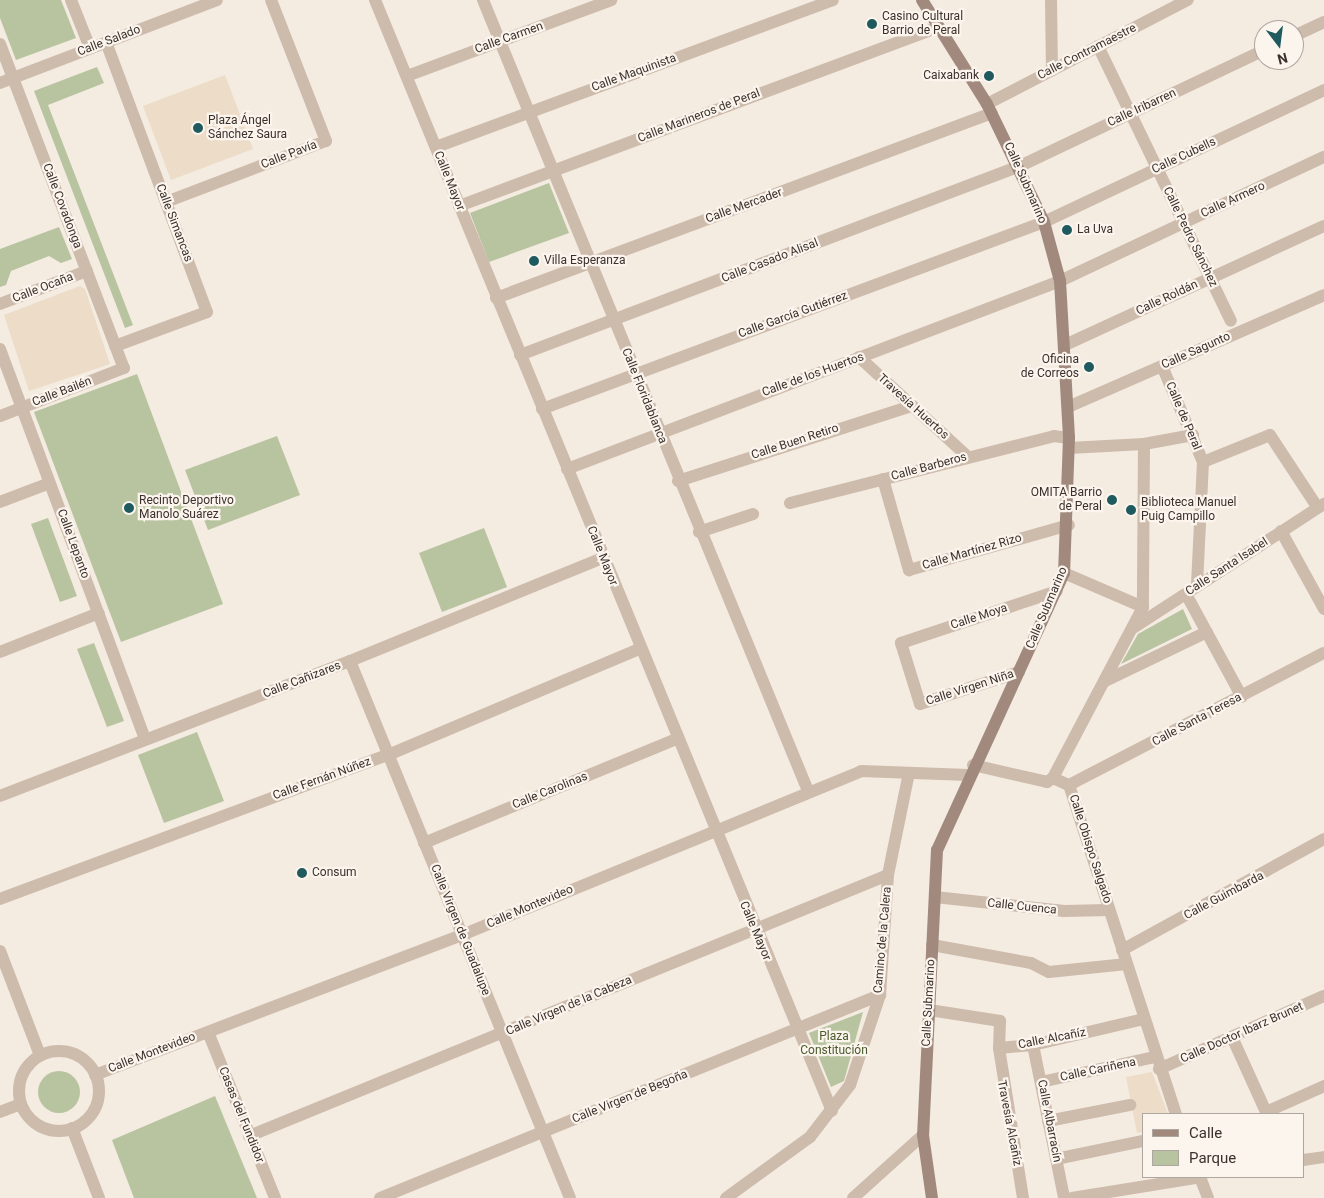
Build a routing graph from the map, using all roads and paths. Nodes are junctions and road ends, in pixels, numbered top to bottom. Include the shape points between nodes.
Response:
1 (70, 0) edge
2 (218, 0) edge
3 (271, 0) edge
4 (375, 0) edge
5 (483, 0) edge
6 (611, 0) edge
7 (833, 0) edge
8 (922, 0) edge
9 (1051, 0) edge
10 (1188, 0) edge
11 (1324, 22) edge
12 (939, 26) junction
13 (1304, 31) edge
14 (500, 40) junction
15 (106, 42) junction
16 (0, 44) edge
17 (1098, 46) junction
18 (90, 48) junction
19 (1254, 55) edge
20 (1052, 70) junction
21 (406, 76) junction
22 (13, 78) junction
23 (0, 82) edge
24 (1324, 90) edge
25 (989, 109) junction
26 (530, 112) junction
27 (1130, 114) junction
28 (436, 147) junction
29 (1324, 157) edge
30 (1020, 166) junction
31 (1157, 169) junction
32 (553, 171) junction
33 (166, 202) junction
34 (459, 206) junction
35 (1044, 222) junction
36 (1184, 223) junction
37 (1324, 226) edge
38 (589, 263) junction
39 (87, 271) junction
40 (1210, 278) junction
41 (1060, 281) junction
42 (1324, 295) edge
43 (496, 298) junction
44 (0, 304) edge
45 (612, 320) junction
46 (1231, 321) dead end
47 (115, 346) junction
48 (1065, 346) junction
49 (0, 349) edge
50 (520, 355) junction
51 (859, 357) junction
52 (1162, 366) junction
53 (124, 368) joint
54 (634, 374) junction
55 (912, 406) junction
56 (1068, 406) junction
57 (22, 408) junction
58 (542, 409) junction
59 (0, 416) edge
60 (658, 432) junction
61 (1193, 435) junction
62 (1069, 443) junction
63 (1144, 444) junction
64 (967, 456) junction
65 (1202, 462) junction
66 (567, 469) junction
67 (883, 479) junction
68 (678, 481) junction
69 (50, 483) junction
70 (0, 502) edge
71 (790, 503) dead end
72 (1321, 506) edge
73 (753, 514) dead end
74 (1069, 525) junction
75 (1281, 531) junction
76 (699, 532) junction
77 (602, 558) junction
78 (1064, 573) junction
79 (1324, 582) edge
80 (1197, 586) junction
81 (1312, 588) junction
82 (1057, 591) junction
83 (1186, 594) junction
84 (1143, 607) junction
85 (1324, 609) edge
86 (99, 613) junction
87 (1131, 630) junction
88 (1207, 632) junction
89 (639, 649) junction
90 (0, 652) edge
91 (1324, 652) edge
92 (350, 662) junction
93 (1020, 672) junction
94 (1105, 681) junction
95 (1242, 697) junction
96 (920, 704) joint
97 (146, 739) junction
98 (676, 739) junction
99 (388, 755) junction
100 (970, 770) junction
101 (909, 773) junction
102 (1053, 778) junction
103 (1069, 785) junction
104 (808, 791) junction
105 (0, 796) edge
106 (714, 830) junction
107 (1324, 839) edge
108 (424, 842) junction
109 (888, 875) junction
110 (935, 897) junction
111 (0, 899) edge
112 (1110, 910) junction
113 (754, 930) junction
114 (462, 935) junction
115 (932, 945) junction
116 (1122, 950) junction
117 (0, 951) edge
118 (1127, 964) junction
119 (880, 995) junction
120 (1324, 996) edge
121 (928, 1010) junction
122 (1144, 1019) junction
123 (798, 1029) junction
124 (208, 1032) junction
125 (503, 1034) junction
126 (1232, 1037) junction
127 (1034, 1045) junction
128 (998, 1048) junction
129 (40, 1055) junction
130 (1157, 1063) junction
131 (95, 1075) junction
132 (1041, 1082) junction
133 (1324, 1086) edge
134 (21, 1104) junction
135 (1130, 1105) dead end
136 (832, 1111) junction
137 (0, 1112) edge
138 (1176, 1113) edge
139 (1266, 1113) edge
140 (1048, 1121) junction
141 (72, 1128) junction
142 (543, 1132) junction
143 (923, 1135) junction
144 (249, 1136) junction
145 (1142, 1141) edge
146 (1324, 1157) edge
147 (1056, 1158) junction
148 (1304, 1160) edge
149 (1196, 1178) edge
150 (1200, 1178) edge
151 (1138, 1193) edge
152 (1093, 1196) edge
153 (99, 1198) edge
154 (275, 1198) edge
155 (380, 1198) edge
156 (570, 1198) edge
157 (726, 1198) edge
158 (853, 1198) edge
159 (932, 1198) edge
160 (1023, 1198) edge
161 (1064, 1198) edge
162 (1072, 1198) edge
163 (1208, 1198) edge

1 - 18 street
2 - 15 street, Calle Salado
3 - 33 street, Calle Pavía via 326,141
4 - 21 street, Calle Mayor
5 - 14 street, Calle Floridablanca
6 - 14 street, Calle Carmen
7 - 26 street, Calle Maquinista
8 - 12 main road, Calle Submarino
9 - 20 street
10 - 17 street, Calle Contramaestre
11 - 13 street
12 - 25 main road, Calle Submarino
12 - 32 street, Calle Marineros de Peral
14 - 21 street, Calle Carmen
14 - 26 street, Calle Floridablanca
15 - 18 street, Calle Salado
15 - 33 street, Calle Simancas
16 - 22 street, Calle Covadonga
17 - 20 street, Calle Contramaestre
17 - 27 street, Calle Pedro Sánchez
18 - 22 street, Calle Salado
19 - 27 street, Calle Iribarren
20 - 25 street, Calle Contramaestre
21 - 28 street, Calle Mayor
22 - 23 street, Calle Salado
22 - 39 street, Calle Covadonga
24 - 31 street, Calle Cubells
25 - 30 main road, Calle Submarino
25 - 38 street, Calle Mercader
26 - 28 street, Calle Maquinista
26 - 32 street, Calle Floridablanca
27 - 30 street, Calle Iribarren
27 - 31 street, Calle Pedro Sánchez
28 - 34 street, Calle Mayor
29 - 36 street, Calle Armero
30 - 35 main road, Calle Submarino
30 - 45 street, Calle Casado Alisal
31 - 35 street, Calle Cubells
31 - 36 street, Calle Pedro Sánchez
32 - 34 street, Calle Marineros de Peral
32 - 38 street, Calle Floridablanca
33 - 47 street, Calle Simancas via 207,312
34 - 43 street, Calle Mayor
35 - 41 main road, Calle Submarino
35 - 54 street, Calle García Gutiérrez
36 - 40 street, Calle Pedro Sánchez
36 - 41 street, Calle Armero
37 - 40 street, Calle Roldán
38 - 43 street, Calle Mercader
38 - 45 street, Calle Floridablanca
39 - 44 street, Calle Ocaña
39 - 47 street, Calle Covadonga
40 - 46 street, Calle Pedro Sánchez
40 - 48 street, Calle Roldán
41 - 48 main road, Calle Submarino
41 - 51 street, Calle de los Huertos
42 - 52 street, Calle Sagunto
43 - 50 street, Calle Mayor
45 - 50 street, Calle Casado Alisal
45 - 54 street, Calle Floridablanca
47 - 53 street, Calle Covadonga
48 - 56 main road, Calle Submarino
49 - 57 street, Calle Lepanto
50 - 58 street, Calle Mayor
51 - 55 street, Travesía Huertos
51 - 60 street, Calle de los Huertos
52 - 56 street, Calle Sagunto
52 - 61 street, Calle de Peral
53 - 57 street, Calle Bailén
54 - 58 street, Calle García Gutiérrez
54 - 60 street, Calle Floridablanca
55 - 64 street, Travesía Huertos
55 - 68 street, Calle Buen Retiro
56 - 62 main road, Calle Submarino
57 - 59 street, Calle Bailén
57 - 69 street, Calle Lepanto
58 - 66 street, Calle Mayor
60 - 66 street, Calle de los Huertos
60 - 68 street, Calle Floridablanca
61 - 63 street, Calle Barberos
61 - 65 street, Calle de Peral
62 - 63 street, Calle Barberos
62 - 64 street, Calle Barberos via 1054,436
62 - 74 main road, Calle Submarino
63 - 84 street
64 - 67 street, Calle Barberos
65 - 72 street via 1270,435
65 - 80 street, Calle de Peral
66 - 77 street, Calle Mayor
67 - 71 street, Calle Barberos
67 - 74 street, Calle Martínez Rizo via 909,570
68 - 76 street, Calle Floridablanca
69 - 70 street
69 - 86 street, Calle Lepanto
72 - 75 street, Calle Santa Isabel
73 - 76 street
74 - 78 main road, Calle Submarino
75 - 80 street, Calle Santa Isabel
75 - 81 street
76 - 104 street, Calle Floridablanca
77 - 89 street, Calle Mayor
77 - 92 street, Calle Cañizares
78 - 82 main road, Calle Submarino
78 - 84 street
79 - 81 street
80 - 83 street, Calle Santa Isabel
81 - 85 street
82 - 93 main road, Calle Submarino
82 - 96 street, Calle Moya via 901,643
83 - 87 street, Calle Santa Isabel
83 - 88 street
84 - 87 street
86 - 90 street
86 - 97 street, Calle Lepanto
87 - 94 street
88 - 94 street
88 - 95 street
89 - 98 street, Calle Mayor
89 - 99 street, Calle Fernán Núñez
91 - 95 street, Calle Santa Teresa
92 - 97 street, Calle Cañizares
92 - 99 street, Calle Virgen de Guadalupe
93 - 96 street, Calle Virgen Niña
93 - 100 main road, Calle Submarino
94 - 102 street
95 - 103 street, Calle Santa Teresa
97 - 105 street, Calle Cañizares
98 - 106 street, Calle Mayor
98 - 108 street, Calle Carolinas
99 - 108 street, Calle Virgen de Guadalupe
99 - 111 street, Calle Fernán Núñez
100 - 101 street, Calle Montevideo
100 - 102 street via 1047,782
100 - 110 main road, Calle Submarino via 938,846
101 - 104 street, Calle Montevideo via 868,769
101 - 109 street, Camino de la Calera
102 - 103 street, Calle Obispo Salgado
103 - 112 street, Calle Obispo Salgado
104 - 106 street, Calle Montevideo
106 - 113 street, Calle Mayor
106 - 114 street, Calle Montevideo
107 - 116 street, Calle Guimbarda
108 - 114 street, Calle Virgen de Guadalupe
109 - 113 street, Calle Virgen de la Cabeza
109 - 119 street, Camino de la Calera
110 - 112 street, Calle Cuenca via 1064,911
110 - 115 main road, Calle Submarino
112 - 116 street, Calle Obispo Salgado
113 - 123 street, Calle Mayor
113 - 125 street, Calle Virgen de la Cabeza
114 - 124 street, Calle Montevideo
114 - 125 street, Calle Virgen de Guadalupe
115 - 118 street via 1031,963 1049,972
115 - 121 main road, Calle Submarino
116 - 118 street, Calle Obispo Salgado
117 - 129 street
118 - 122 street, Calle Obispo Salgado
119 - 123 street, Calle Virgen de Begoña
119 - 136 street, Camino de la Calera via 850,1085
120 - 126 street, Calle Doctor Ibarz Brunet
121 - 128 street, Calle Alcañíz via 1000,1021
121 - 143 main road, Calle Submarino
122 - 127 street, Calle Alcañíz
122 - 130 street, Calle Obispo Salgado
123 - 136 street, Calle Mayor
123 - 142 street, Calle Virgen de Begoña
124 - 131 street, Calle Montevideo
124 - 144 street, Casas del Fundidor
125 - 142 street, Calle Virgen de Guadalupe
125 - 144 street, Calle Virgen de la Cabeza
126 - 130 street, Calle Doctor Ibarz Brunet
126 - 139 street
127 - 128 street, Calle Alcañíz
127 - 132 street, Calle Albarracín
128 - 160 street, Travesía Alcañíz
129 - 131 street via 58,1051 76,1055
129 - 134 street via 21,1076
130 - 132 street, Calle Cariñena
130 - 138 street, Calle Obispo Salgado
131 - 141 street via 97,1100 83,1122
132 - 140 street, Calle Albarracín
133 - 139 street
134 - 137 street
134 - 141 street via 41,1126
135 - 140 street
136 - 157 street, Camino de la Calera via 810,1137
140 - 147 street, Calle Albarracín
141 - 153 street
142 - 155 street, Calle Virgen de Begoña
142 - 156 street, Calle Virgen de Guadalupe
143 - 158 street
143 - 159 main road, Calle Submarino
144 - 154 street, Casas del Fundidor
145 - 147 street
146 - 148 street
147 - 161 street, Calle Albarracín
149 - 151 street
150 - 163 street
151 - 152 street
152 - 162 street

